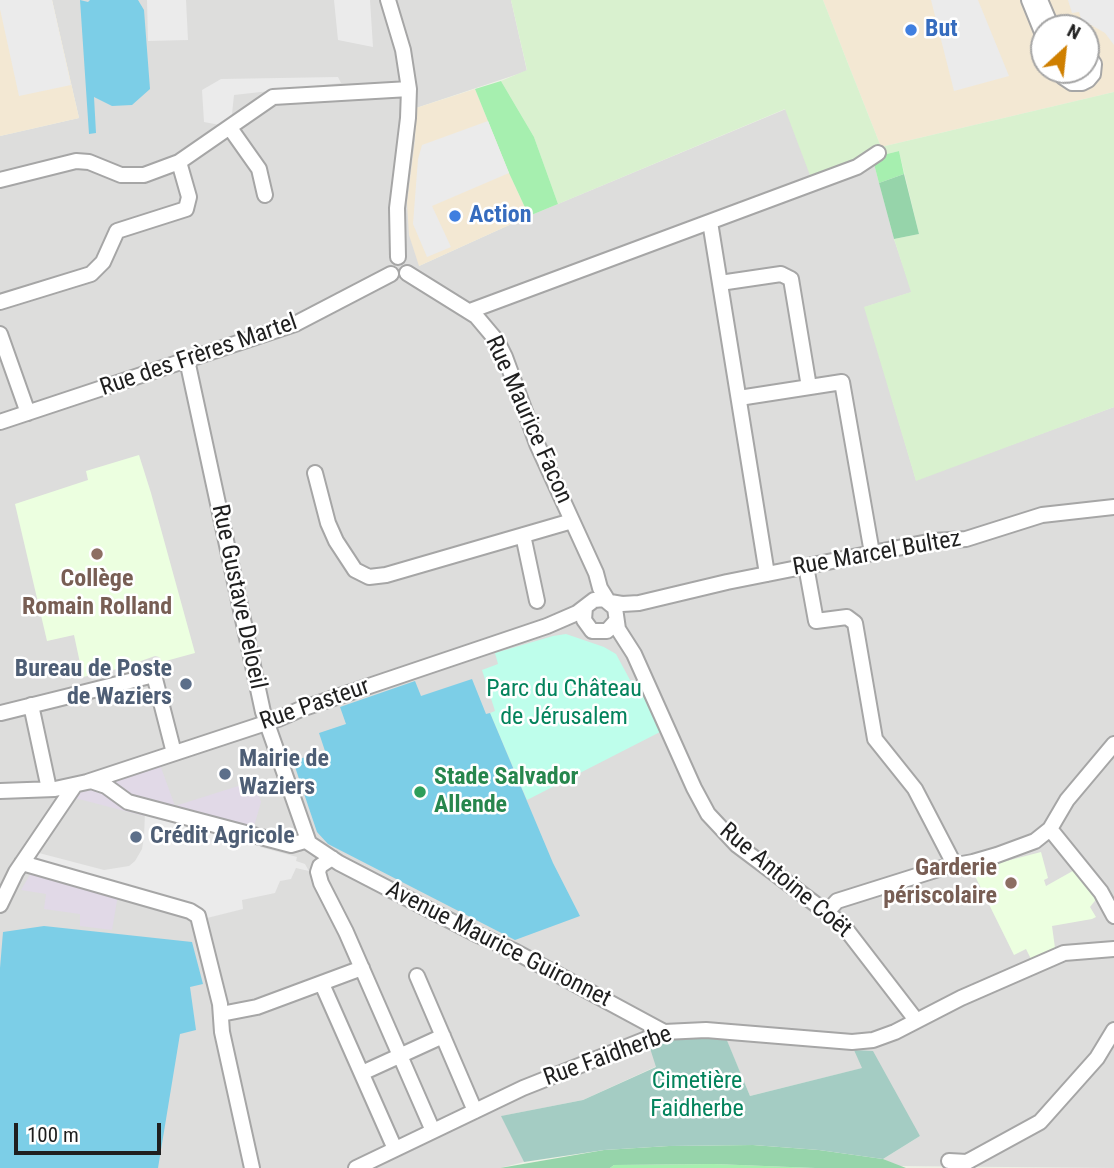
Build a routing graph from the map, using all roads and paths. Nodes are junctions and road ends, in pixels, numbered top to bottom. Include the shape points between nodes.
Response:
1 (388, 0) edge
2 (409, 89) junction
3 (230, 128) junction
4 (878, 153) dead end
5 (179, 162) junction
6 (0, 180) edge
7 (265, 195) dead end
8 (710, 222) junction
9 (398, 257) junction
10 (391, 274) junction
11 (407, 274) junction
12 (720, 283) junction
13 (0, 302) edge
14 (470, 312) junction
15 (0, 334) edge
16 (187, 360) junction
17 (809, 387) junction
18 (739, 398) junction
19 (28, 413) junction
20 (0, 422) edge
21 (315, 473) dead end
22 (1114, 507) edge
23 (572, 521) junction
24 (523, 535) junction
25 (872, 553) junction
26 (592, 564) junction
27 (806, 566) junction
28 (767, 574) junction
29 (537, 601) dead end
30 (609, 601) junction
31 (639, 603) junction
32 (587, 605) junction
33 (617, 618) junction
34 (547, 626) junction
35 (587, 627) junction
36 (31, 705) junction
37 (1, 713) edge
38 (267, 722) junction
39 (1114, 744) edge
40 (174, 753) junction
41 (91, 781) junction
42 (75, 785) junction
43 (49, 789) junction
44 (0, 791) edge
45 (1050, 829) junction
46 (308, 840) junction
47 (332, 858) junction
48 (22, 863) junction
49 (954, 864) junction
50 (0, 905) edge
51 (827, 912) junction
52 (1114, 916) edge
53 (1114, 948) edge
54 (362, 968) junction
55 (417, 976) dead end
56 (322, 984) junction
57 (221, 1014) junction
58 (916, 1020) junction
59 (1114, 1030) edge
60 (664, 1032) junction
61 (443, 1036) junction
62 (400, 1056) junction
63 (362, 1073) junction
64 (475, 1111) junction
65 (433, 1131) junction
66 (395, 1149) junction
67 (949, 1161) dead end
68 (252, 1168) edge
69 (356, 1168) edge

1 - 2 street
2 - 3 street via 273,97
2 - 9 street via 397,208
3 - 5 street
3 - 7 street via 259,169
4 - 8 street via 857,167
5 - 6 street via 129,176 76,161
5 - 13 street via 189,197 186,208 117,231 103,262 87,276
8 - 12 street
8 - 14 street
9 - 10 street via 389,263
9 - 11 street via 408,263
10 - 11 street
10 - 16 street, Rue des Frères Martel via 303,321
11 - 14 street, Rue Maurice Facon
12 - 17 street via 781,274 791,279
12 - 18 street
14 - 23 street, Rue Maurice Facon via 487,326 501,349
15 - 19 street
16 - 19 street, Rue des Frères Martel
16 - 38 street, Rue Gustave Deloeil
17 - 18 street
17 - 25 street via 842,382
18 - 28 street
19 - 20 street, Rue des Frères Martel
21 - 24 street via 333,535 351,566 364,576 386,575
22 - 25 street, Rue Marcel Bultez via 1042,515 982,535
23 - 24 street
23 - 26 street, Rue Maurice Facon
24 - 29 street
25 - 27 street, Rue Marcel Bultez
26 - 30 street, Rue Maurice Facon
26 - 32 street, Rue Maurice Facon
27 - 28 street, Rue Marcel Bultez
27 - 49 street via 816,621 847,617 855,623 874,740 915,789
28 - 31 street, Rue Marcel Bultez
30 - 31 street, Rue Marcel Bultez
30 - 32 street via 598,599
30 - 33 street
31 - 33 street, Rue Marcel Bultez
32 - 34 street, Rue Pasteur
32 - 35 street via 583,618
33 - 35 street via 603,632
33 - 51 street, Rue Antoine Coët via 618,629 708,814 737,845
34 - 35 street, Rue Pasteur via 573,622
34 - 38 street, Rue Pasteur
36 - 37 street
36 - 40 street via 153,675
36 - 43 street
38 - 40 street, Rue Pasteur
38 - 46 street, Rue Gustave Deloeil
39 - 45 street via 1067,800
40 - 41 street, Rue Pasteur
41 - 42 street, Rue Pasteur
41 - 46 street via 128,802 295,846
42 - 43 street, Rue Pasteur
42 - 48 street
43 - 44 street, Rue Pasteur
45 - 49 street via 1016,849
45 - 52 street via 1101,892
46 - 47 street
47 - 54 street via 320,866 320,880
47 - 60 street, Avenue Maurice Guironnet
48 - 50 street
48 - 57 street via 194,912
49 - 51 street via 837,901
51 - 58 street, Rue Antoine Coët via 847,929
53 - 58 street, Rue Faidherbe via 1065,953
54 - 56 street
54 - 62 street
55 - 61 street
56 - 57 street
56 - 63 street
57 - 68 street
58 - 60 street, Rue Faidherbe via 887,1035 858,1042 722,1031
59 - 67 street via 1097,1058 1041,1122 967,1161
60 - 64 street, Rue Faidherbe
61 - 62 street
61 - 64 street
62 - 63 street
62 - 65 street
63 - 66 street
64 - 65 street, Rue Faidherbe
65 - 66 street, Rue Faidherbe
66 - 69 street, Rue Faidherbe

